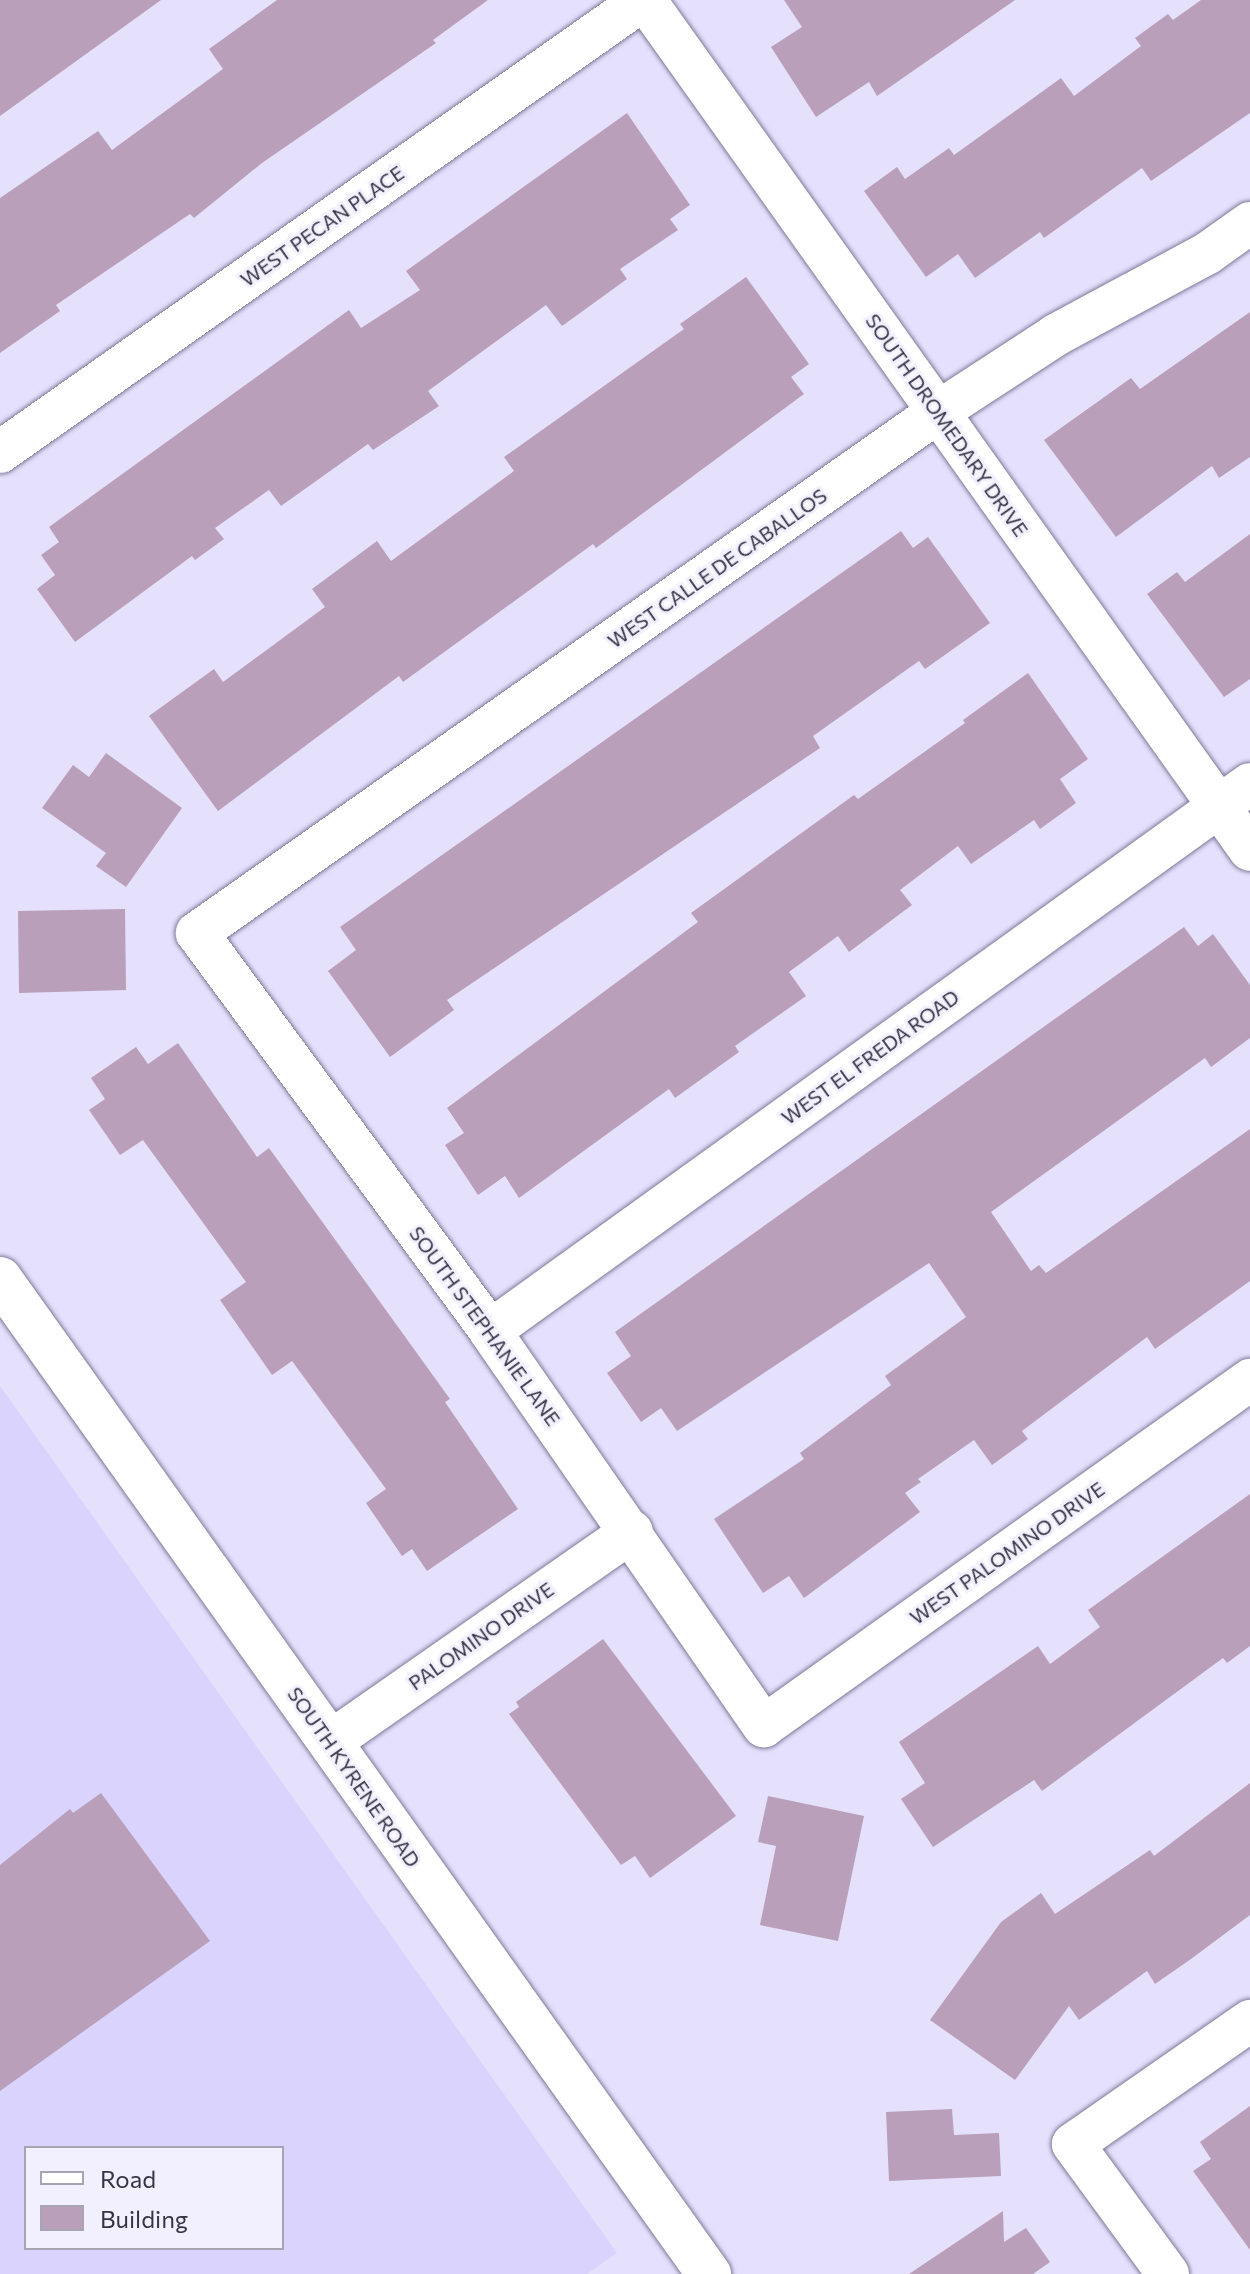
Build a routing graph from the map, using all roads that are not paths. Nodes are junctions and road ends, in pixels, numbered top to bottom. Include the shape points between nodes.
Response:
1 (644, 0) edge
2 (1250, 223) edge
3 (938, 412) junction
4 (0, 452) edge
5 (1234, 794) edge
6 (1250, 850) edge
7 (197, 933) joint
8 (0, 1279) edge
9 (490, 1331) junction
10 (1250, 1380) edge
11 (632, 1531) junction
12 (764, 1726) joint
13 (330, 1742) junction
14 (1250, 2021) edge
15 (709, 2274) edge
16 (1168, 2274) edge

1 - 3 street, SOUTH DROMEDARY DRIVE
1 - 4 street, WEST PECAN PLACE
2 - 3 street, WEST CALLE DE CABALLOS via 1208,253 1056,335
3 - 5 street, SOUTH DROMEDARY DRIVE
3 - 7 street, WEST CALLE DE CABALLOS
5 - 6 street, SOUTH DROMEDARY DRIVE
5 - 9 street, WEST EL FREDA ROAD
7 - 9 street, SOUTH STEPHANIE LANE
8 - 13 main road, SOUTH KYRENE ROAD
9 - 11 street, SOUTH STEPHANIE LANE
10 - 12 street, WEST PALOMINO DRIVE
11 - 12 street, SOUTH STEPHANIE LANE
11 - 13 street, PALOMINO DRIVE
13 - 15 main road, SOUTH KYRENE ROAD
14 - 16 street via 1073,2144

